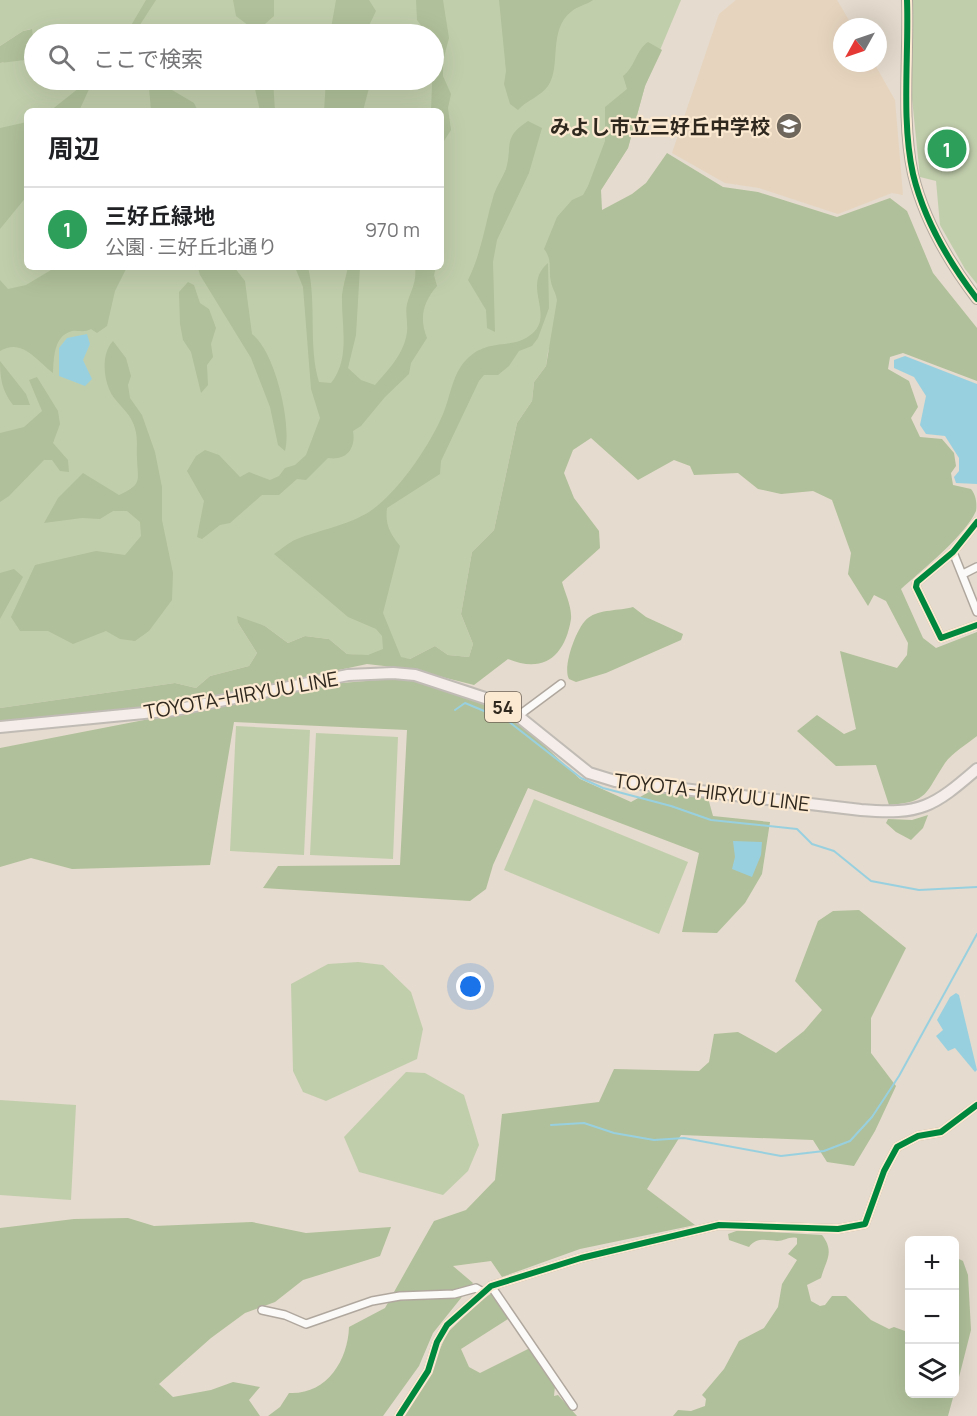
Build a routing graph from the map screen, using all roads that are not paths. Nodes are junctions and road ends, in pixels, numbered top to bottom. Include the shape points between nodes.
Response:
1 (907, 0) edge
2 (977, 299) edge
3 (977, 522) edge
4 (953, 552) junction
5 (977, 567) edge
6 (963, 574) junction
7 (977, 612) edge
8 (977, 625) edge
9 (561, 684) dead end
10 (518, 716) junction
11 (0, 727) edge
12 (977, 769) edge
13 (977, 1105) edge
14 (491, 1287) junction
15 (483, 1292) junction
16 (262, 1310) dead end
17 (573, 1406) dead end
18 (399, 1416) edge

1 - 2 street via 912,172 925,213 947,258
3 - 4 street
4 - 6 street
4 - 8 street via 916,587 941,638
5 - 6 street
6 - 7 street
9 - 10 street
10 - 11 main road, TOYOTA-HIRYUU LINE / 54 via 456,687 415,675 374,673 175,710
10 - 12 main road, TOYOTA-HIRYUU LINE / 54 via 576,764 601,779 861,810 900,812 924,807
13 - 14 street via 941,1132 918,1136 897,1147 865,1224 838,1229 719,1225 581,1258
14 - 15 street
14 - 17 street
15 - 16 street via 476,1288 372,1301 306,1324
15 - 18 street via 447,1325 428,1371

